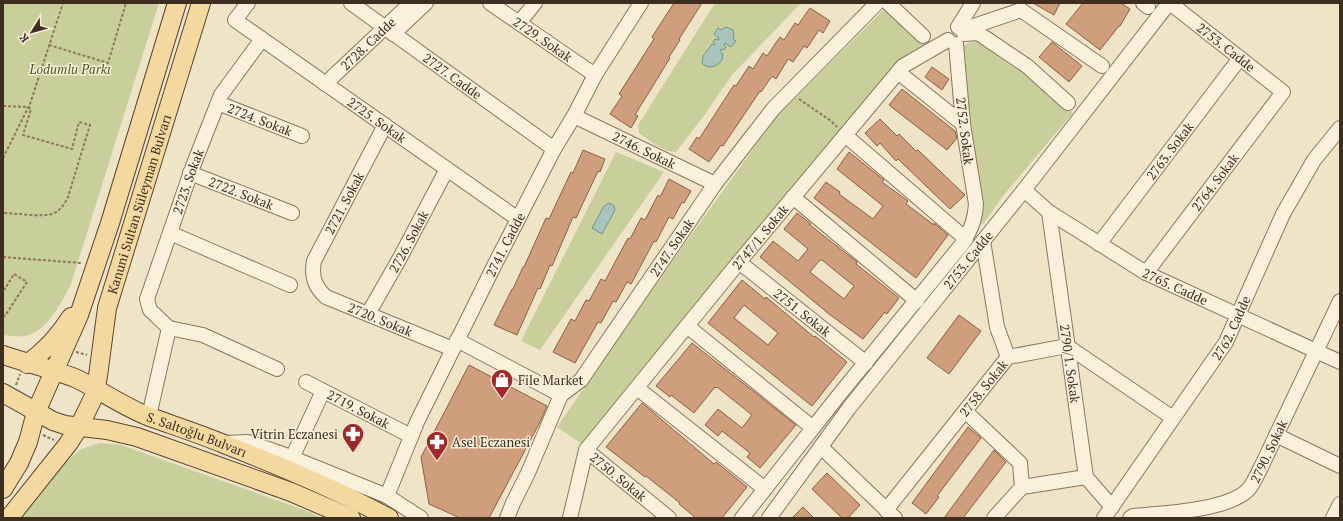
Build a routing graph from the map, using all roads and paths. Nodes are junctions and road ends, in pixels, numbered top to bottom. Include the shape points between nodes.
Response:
1 (63, 3) edge
2 (126, 3) edge
3 (177, 3) edge
4 (201, 3) edge
5 (248, 3) edge
6 (350, 3) edge
7 (412, 3) edge
8 (426, 3) edge
9 (490, 3) edge
10 (535, 3) edge
11 (641, 3) edge
12 (877, 3) edge
13 (888, 3) edge
14 (973, 3) edge
15 (1169, 3) edge
16 (519, 23) junction
17 (389, 31) junction
18 (957, 35) junction
19 (923, 36) dead end
20 (262, 40) junction
21 (49, 45) junction
22 (1240, 58) junction
23 (1102, 66) dead end
24 (898, 72) junction
25 (595, 75) junction
26 (325, 84) junction
27 (789, 92) junction
28 (1283, 92) joint
29 (218, 103) junction
30 (1068, 103) dead end
31 (3, 106) edge
32 (28, 108) junction
33 (574, 116) junction
34 (963, 124) junction
35 (385, 126) junction
36 (1339, 133) edge
37 (845, 135) junction
38 (302, 136) dead end
39 (554, 149) junction
40 (3, 158) edge
41 (447, 169) junction
42 (190, 174) junction
43 (715, 184) junction
44 (1024, 190) junction
45 (793, 197) junction
46 (1049, 212) junction
47 (3, 213) edge
48 (292, 213) dead end
49 (518, 219) junction
50 (170, 233) junction
51 (966, 239) junction
52 (982, 241) junction
53 (1099, 244) junction
54 (3, 257) edge
55 (739, 262) junction
56 (81, 263) dead end
57 (1146, 273) junction
58 (314, 283) joint
59 (290, 285) dead end
60 (3, 288) edge
61 (86, 295) junction
62 (916, 301) junction
63 (1340, 301) edge
64 (368, 314) junction
65 (3, 315) edge
66 (1238, 315) junction
67 (687, 326) junction
68 (169, 328) junction
69 (455, 344) junction
70 (1067, 346) junction
71 (1316, 350) junction
72 (73, 351) dead end
73 (3, 355) edge
74 (91, 357) dead end
75 (1008, 357) junction
76 (1340, 362) edge
77 (866, 363) junction
78 (24, 367) junction
79 (277, 369) dead end
80 (55, 371) junction
81 (306, 382) dead end
82 (96, 388) junction
83 (637, 388) junction
84 (324, 391) junction
85 (9, 392) edge
86 (561, 395) junction
87 (965, 411) junction
88 (36, 412) junction
89 (149, 416) junction
90 (1173, 418) junction
91 (79, 427) junction
92 (813, 428) junction
93 (39, 434) dead end
94 (1276, 435) junction
95 (411, 436) junction
96 (57, 441) dead end
97 (224, 444) junction
98 (821, 447) junction
99 (586, 450) junction
100 (292, 458) junction
101 (1340, 466) edge
102 (1086, 477) junction
103 (1022, 487) junction
104 (3, 489) edge
105 (765, 489) junction
106 (387, 496) junction
107 (1340, 504) edge
108 (1108, 512) edge
109 (891, 514) edge
110 (9, 518) edge
111 (350, 518) edge
112 (389, 518) edge
113 (421, 518) edge
114 (507, 518) edge
115 (570, 518) edge
116 (669, 518) edge
117 (742, 518) edge
118 (769, 518) edge
119 (994, 518) edge
120 (1130, 518) edge
121 (1334, 518) edge

1 - 21 path
2 - 21 path via 108,63
3 - 61 main road, Kanuni Sultan Süleyman Bulvarı
4 - 82 main road, Kanuni Sultan Süleyman Bulvarı via 107,308
5 - 20 street, 2725. Sokak via 235,20
6 - 17 street, 2727. Cadde
7 - 17 street, 2728. Cadde
8 - 17 street
9 - 16 street, 2729. Sokak
10 - 16 street
11 - 25 street, 2741. Cadde
12 - 27 street, 2747. Sokak
13 - 19 street
14 - 18 street
15 - 22 street, 2753. Cadde
15 - 44 street, 2753. Cadde
16 - 25 street, 2729. Sokak
17 - 26 street, 2728. Cadde
17 - 39 street, 2727. Cadde
18 - 23 street, 2747/1. Sokak via 1021,10
18 - 24 street, 2747/1. Sokak via 903,66
18 - 30 street via 978,33 1027,66
18 - 34 street, 2752. Sokak
20 - 26 street, 2725. Sokak
20 - 29 street, 2723. Sokak via 221,95
21 - 32 path
22 - 28 street, 2753. Cadde
22 - 53 street, 2763. Sokak
24 - 34 street
24 - 37 street, 2747/1. Sokak
25 - 33 street, 2741. Cadde
26 - 35 street, 2725. Sokak
27 - 37 path
27 - 43 street, 2747. Sokak
28 - 57 street, 2764. Sokak
29 - 38 street, 2724. Sokak
29 - 42 street, 2723. Sokak
31 - 32 path
32 - 40 path
32 - 47 path via 31,109 23,135 72,150 79,122 90,124 63,207 54,214
33 - 39 street, 2741. Cadde
33 - 43 street, 2746. Sokak
34 - 51 street, 2752. Sokak via 976,204 975,217
35 - 41 street, 2725. Sokak
35 - 58 street, 2721. Sokak via 314,262
36 - 66 street, 2762. Cadde via 1314,160 1283,214
37 - 45 street, 2747/1. Sokak
37 - 51 street
39 - 49 street, 2741. Cadde
41 - 49 street, 2725. Sokak
41 - 64 street, 2726. Sokak
42 - 48 street, 2722. Sokak
42 - 50 street, 2723. Sokak
43 - 86 street, 2747. Sokak via 581,380
44 - 46 street, 2765. Cadde
44 - 52 street, 2753. Cadde
45 - 55 street, 2747/1. Sokak
45 - 62 street
46 - 53 street, 2765. Cadde
46 - 70 street, 2790/1. Sokak
49 - 69 street, 2741. Cadde
50 - 59 street
50 - 68 street, 2723. Sokak via 147,299 150,310
51 - 62 street
52 - 75 street via 997,327
52 - 98 street, 2753. Cadde
53 - 57 street, 2765. Cadde
54 - 56 path
55 - 67 street, 2747/1. Sokak
55 - 77 street, 2751. Sokak
57 - 66 street, 2765. Cadde
58 - 64 street, 2720. Sokak via 326,297
60 - 65 path via 5,289 14,274 27,282 5,316
61 - 78 main road via 58,336
61 - 80 main road, Kanuni Sultan Süleyman Bulvarı
62 - 77 street
63 - 71 street, 2790. Sokak
64 - 69 street, 2720. Sokak
66 - 71 street, 2765. Cadde
66 - 90 street, 2762. Cadde via 1226,342
67 - 83 street, 2747/1. Sokak
67 - 92 street
68 - 79 street via 203,335
68 - 89 street
69 - 86 street, 2720. Sokak
69 - 95 street, 2741. Cadde
70 - 75 street, 2758. Sokak
70 - 90 street
70 - 102 street, 2790/1. Sokak
71 - 76 street, 2765. Cadde
71 - 94 street, 2790. Sokak
72 - 74 path
73 - 78 main road, S. Saltoğlu Bulvarı
75 - 87 street, 2758. Sokak
77 - 92 street
78 - 80 main road, S. Saltoğlu Bulvarı via 38,365
78 - 85 path
80 - 82 main road, S. Saltoğlu Bulvarı
80 - 88 main road, Kanuni Sultan Süleyman Bulvarı
81 - 84 street, 2719. Sokak
82 - 89 main road, S. Saltoğlu Bulvarı via 121,404
82 - 91 main road, Kanuni Sultan Süleyman Bulvarı
83 - 99 street, 2747/1. Sokak
83 - 105 street
84 - 95 street, 2719. Sokak
84 - 100 street
85 - 88 main road, S. Saltoğlu Bulvarı
86 - 114 street
87 - 103 street via 1020,463
87 - 109 street, 2758. Sokak
88 - 91 main road, S. Saltoğlu Bulvarı via 53,421
88 - 104 main road, Kanuni Sultan Süleyman Bulvarı via 24,451
89 - 97 main road, S. Saltoğlu Bulvarı
90 - 108 street, 2762. Cadde
91 - 110 main road, Kanuni Sultan Süleyman Bulvarı
91 - 111 main road, S. Saltoğlu Bulvarı via 137,437 291,492
92 - 105 street
93 - 96 path
94 - 101 street
94 - 120 street, 2790. Sokak via 1248,489 1232,500 1195,510
95 - 106 street, 2741. Cadde
97 - 100 street via 248,442
97 - 112 main road, S. Saltoğlu Bulvarı via 346,496
98 - 109 street
98 - 118 street, 2753. Cadde
99 - 115 street
99 - 116 street, 2750. Sokak
100 - 106 street
102 - 103 street
102 - 108 street
103 - 119 street
105 - 117 street
106 - 113 street
107 - 121 street

